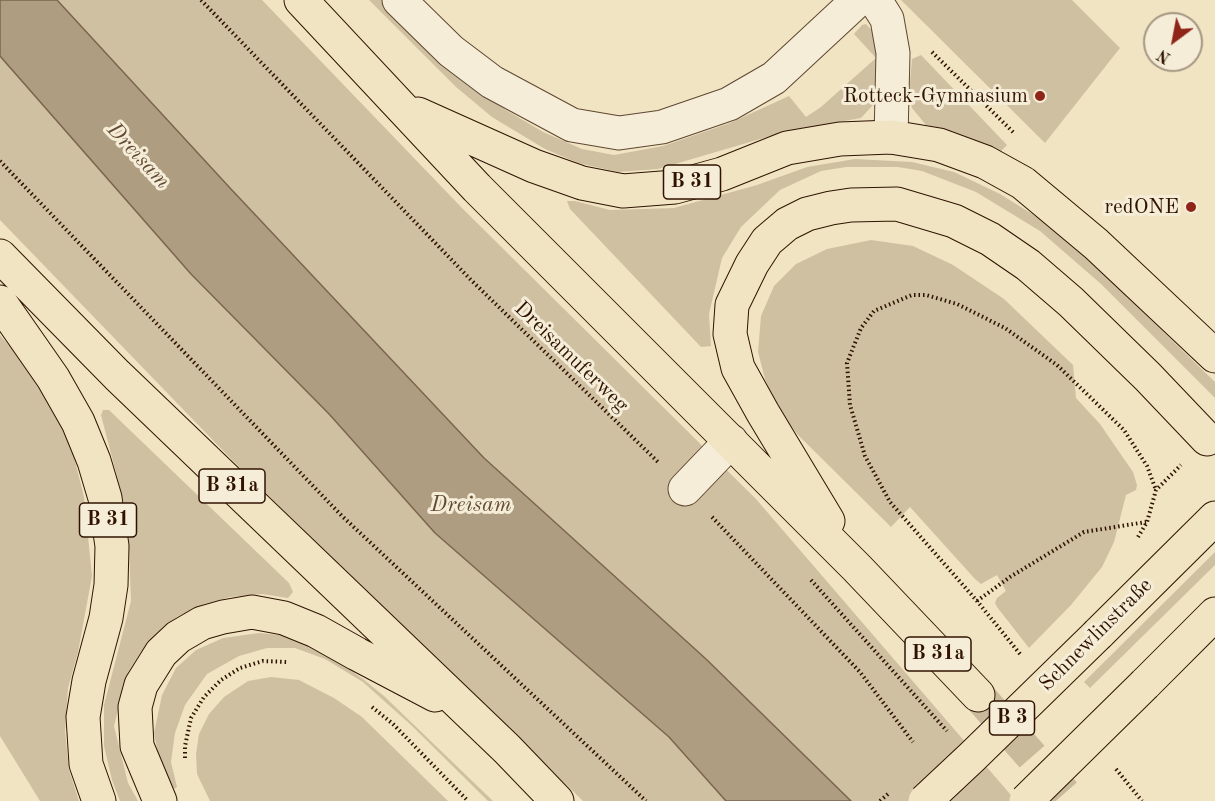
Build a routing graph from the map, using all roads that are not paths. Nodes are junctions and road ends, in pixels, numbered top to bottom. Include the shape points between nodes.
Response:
1 (301, 0) edge
2 (399, 0) edge
3 (858, 0) edge
4 (875, 0) edge
5 (403, 107) junction
6 (891, 137) junction
7 (0, 256) edge
8 (0, 302) edge
9 (1215, 356) edge
10 (731, 441) junction
11 (1211, 443) edge
12 (685, 489) road end
13 (1215, 518) edge
14 (857, 568) junction
15 (1215, 614) edge
16 (978, 695) tunnel mouth
17 (468, 712) junction
18 (99, 801) edge
19 (160, 801) edge
20 (557, 801) edge
21 (925, 801) edge
22 (1026, 801) edge

1 - 5 main road, B 31
2 - 3 street via 451,51 492,82 573,125 619,133 662,127 729,104 774,78
4 - 6 street via 887,19 893,53
5 - 6 main road, B 31 via 534,166 582,183 623,191 685,184 787,148 840,139
5 - 10 main road, B 31a via 477,188
6 - 9 main road, B 31 via 939,145 984,162 1023,183 1096,244
7 - 17 main road, B 31a via 117,375
8 - 18 main road, B 31 via 53,378 78,422 105,498 112,546 111,585 83,717 86,764
10 - 12 street
10 - 14 main road, B 31a
11 - 14 main road via 1071,302 990,239 954,221 897,204 850,205 807,214 767,241 752,264 732,305 730,334 738,368
13 - 21 main road, Schnewlinstraße / B 3, bridge
14 - 16 main road, B 31a
15 - 22 main road, bridge
17 - 19 main road via 316,630 284,618 252,612 202,623 161,653 141,685 135,707 137,746
17 - 20 main road, B 31a

